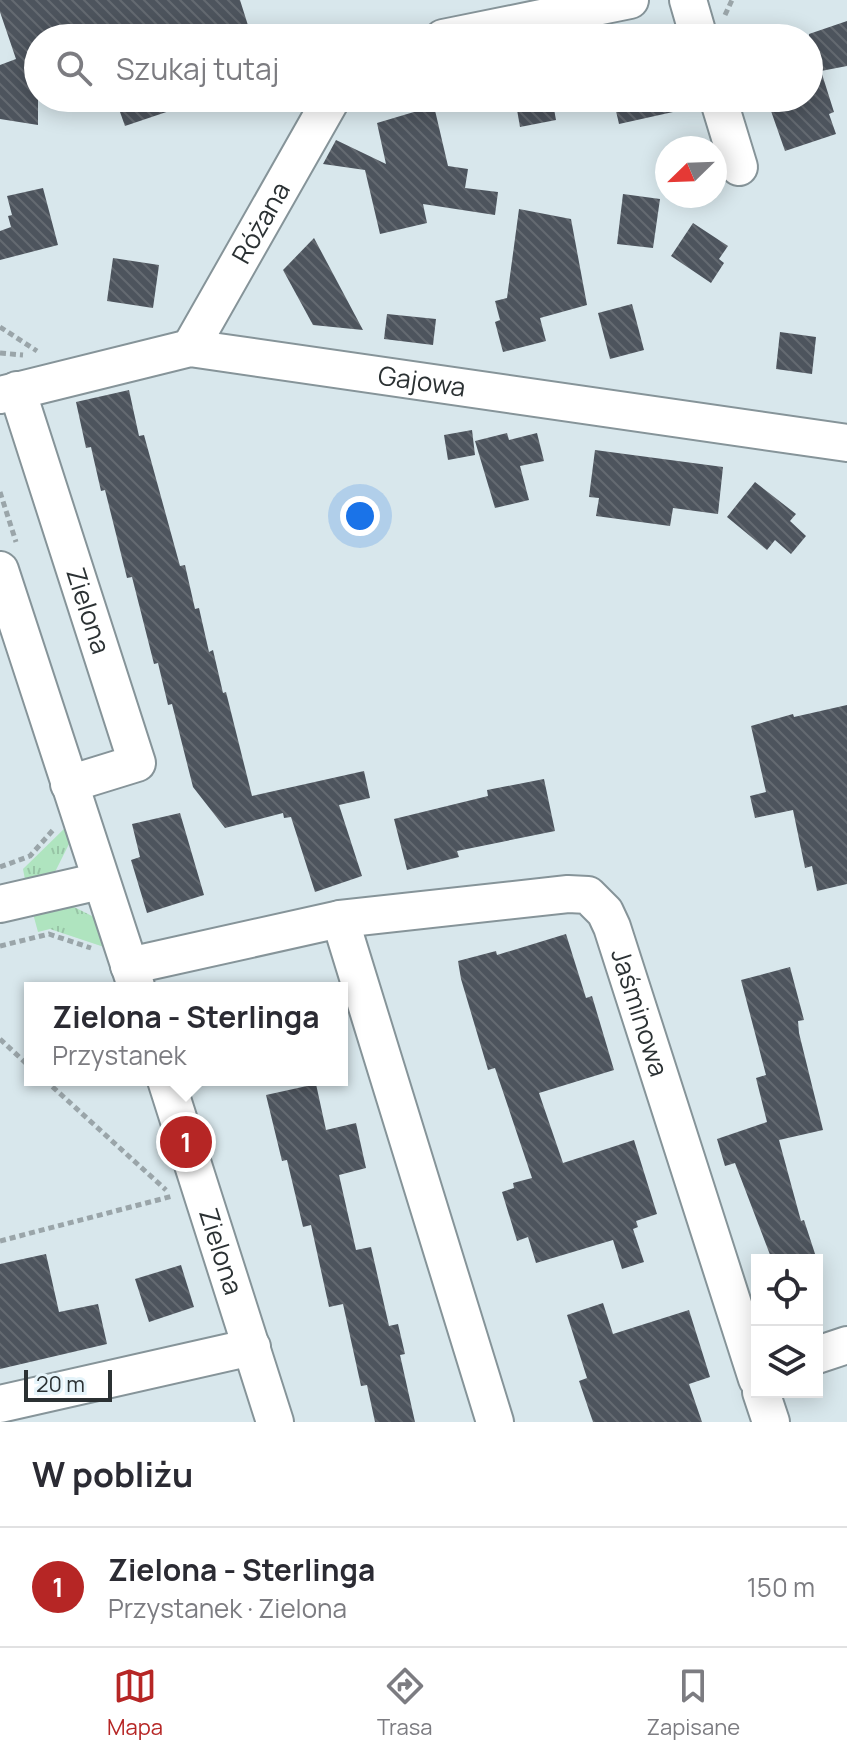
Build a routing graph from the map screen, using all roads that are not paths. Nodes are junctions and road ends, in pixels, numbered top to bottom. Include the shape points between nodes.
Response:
1 (630, 0) edge
2 (688, 0) edge
3 (512, 24) edge
4 (695, 24) edge
5 (324, 112) edge
6 (722, 112) edge
7 (739, 167) dead end
8 (190, 348) junction
9 (8, 392) edge
10 (847, 443) edge
11 (0, 570) edge
12 (69, 784) junction
13 (100, 881) junction
14 (0, 904) edge
15 (340, 919) junction
16 (133, 977) edge
17 (168, 1086) edge
18 (847, 1345) edge
19 (252, 1347) junction
20 (823, 1353) edge
21 (751, 1358) edge
22 (763, 1398) edge
23 (0, 1404) edge
24 (275, 1422) edge
25 (495, 1422) edge
26 (771, 1422) edge

1 - 3 street
2 - 4 street
5 - 8 street, Różana
6 - 7 street
8 - 9 street, Gajowa
8 - 10 street, Gajowa
9 - 12 street, Zielona via 137,763
11 - 12 street
12 - 13 street
13 - 14 street
13 - 16 street
15 - 16 street, Jaśminowa
15 - 21 street, Jaśminowa via 568,894 588,895 605,912
15 - 25 street
17 - 19 street, Zielona
18 - 20 street
19 - 23 street
19 - 24 street, Zielona
22 - 26 street

